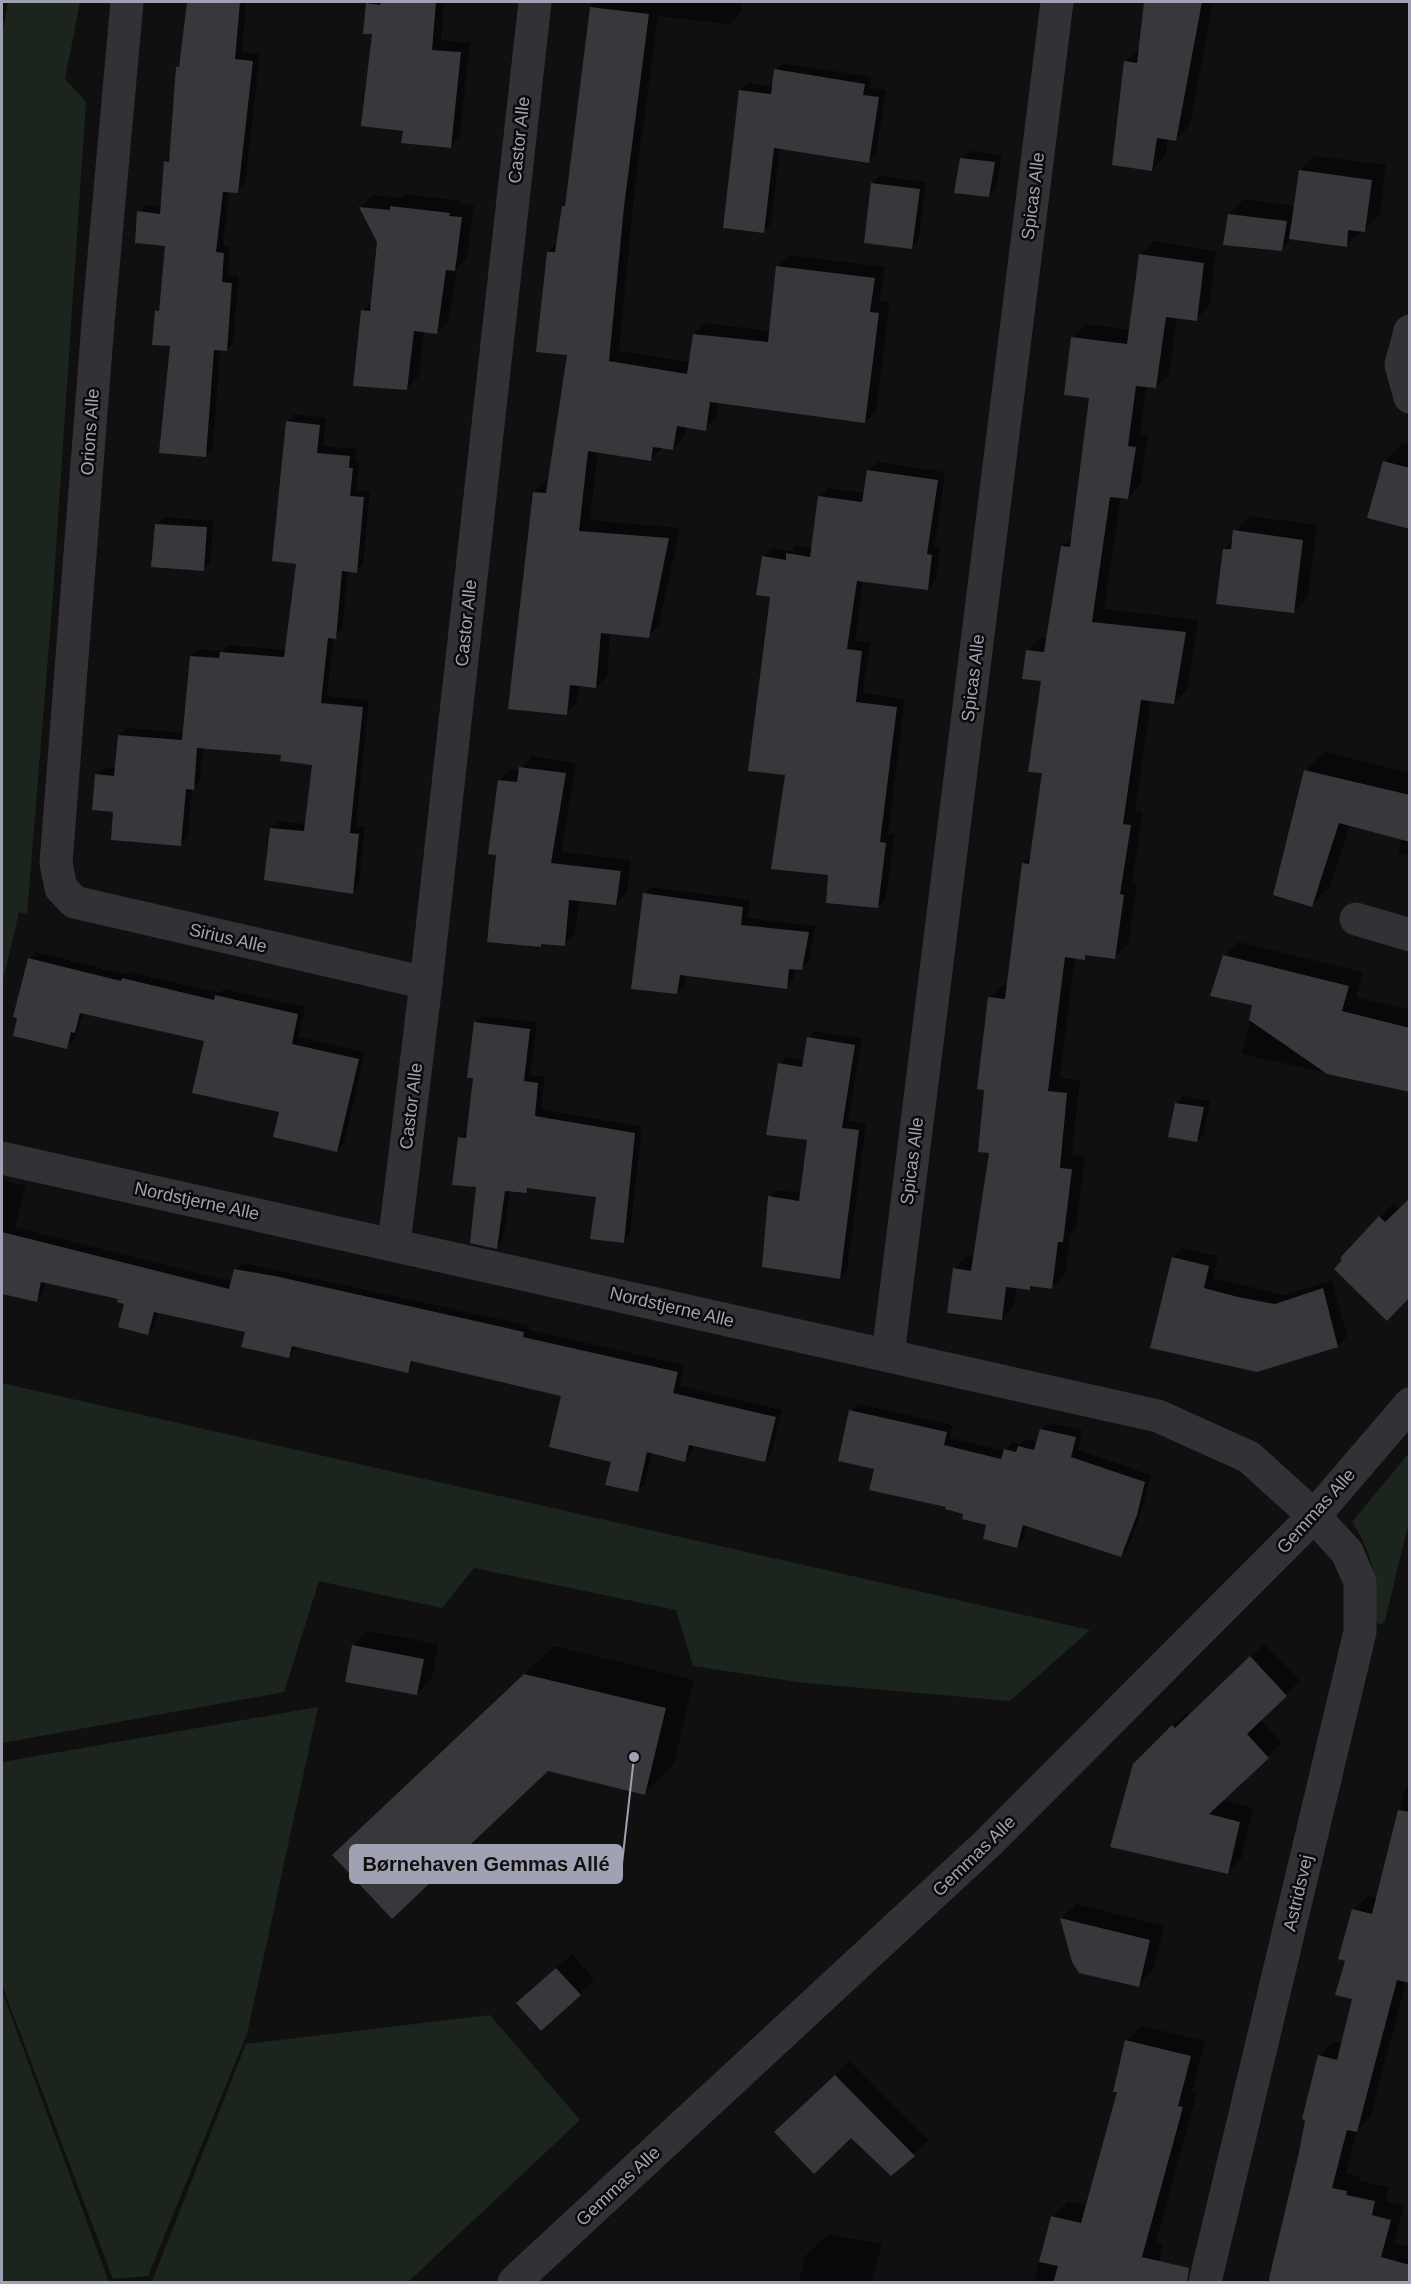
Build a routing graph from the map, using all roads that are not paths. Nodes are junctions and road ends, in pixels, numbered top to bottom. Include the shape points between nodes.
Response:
1 (127, 2) edge
2 (535, 2) edge
3 (1057, 2) edge
4 (1410, 331) edge
5 (1410, 397) edge
6 (56, 863) joint
7 (1356, 919) dead end
8 (1410, 935) edge
9 (426, 983) junction
10 (2, 1158) edge
11 (394, 1244) junction
12 (888, 1355) junction
13 (1410, 1404) edge
14 (1314, 1516) junction
15 (514, 2283) edge
16 (1205, 2283) edge

1 - 6 street, Orions Alle
2 - 9 street, Castor Alle
3 - 12 street, Spicas Alle
4 - 5 street via 1401,365
6 - 9 street, Sirius Alle via 61,888 74,902
7 - 8 street
9 - 11 street, Castor Alle
10 - 11 street, Nordstjerne Alle
11 - 12 street, Nordstjerne Alle
12 - 14 street, Nordstjerne Alle via 1158,1416 1249,1457
13 - 14 street, Gemmas Alle
14 - 15 street, Gemmas Alle via 989,1842
14 - 16 street, Astridsvej via 1347,1552 1360,1582 1360,1632

